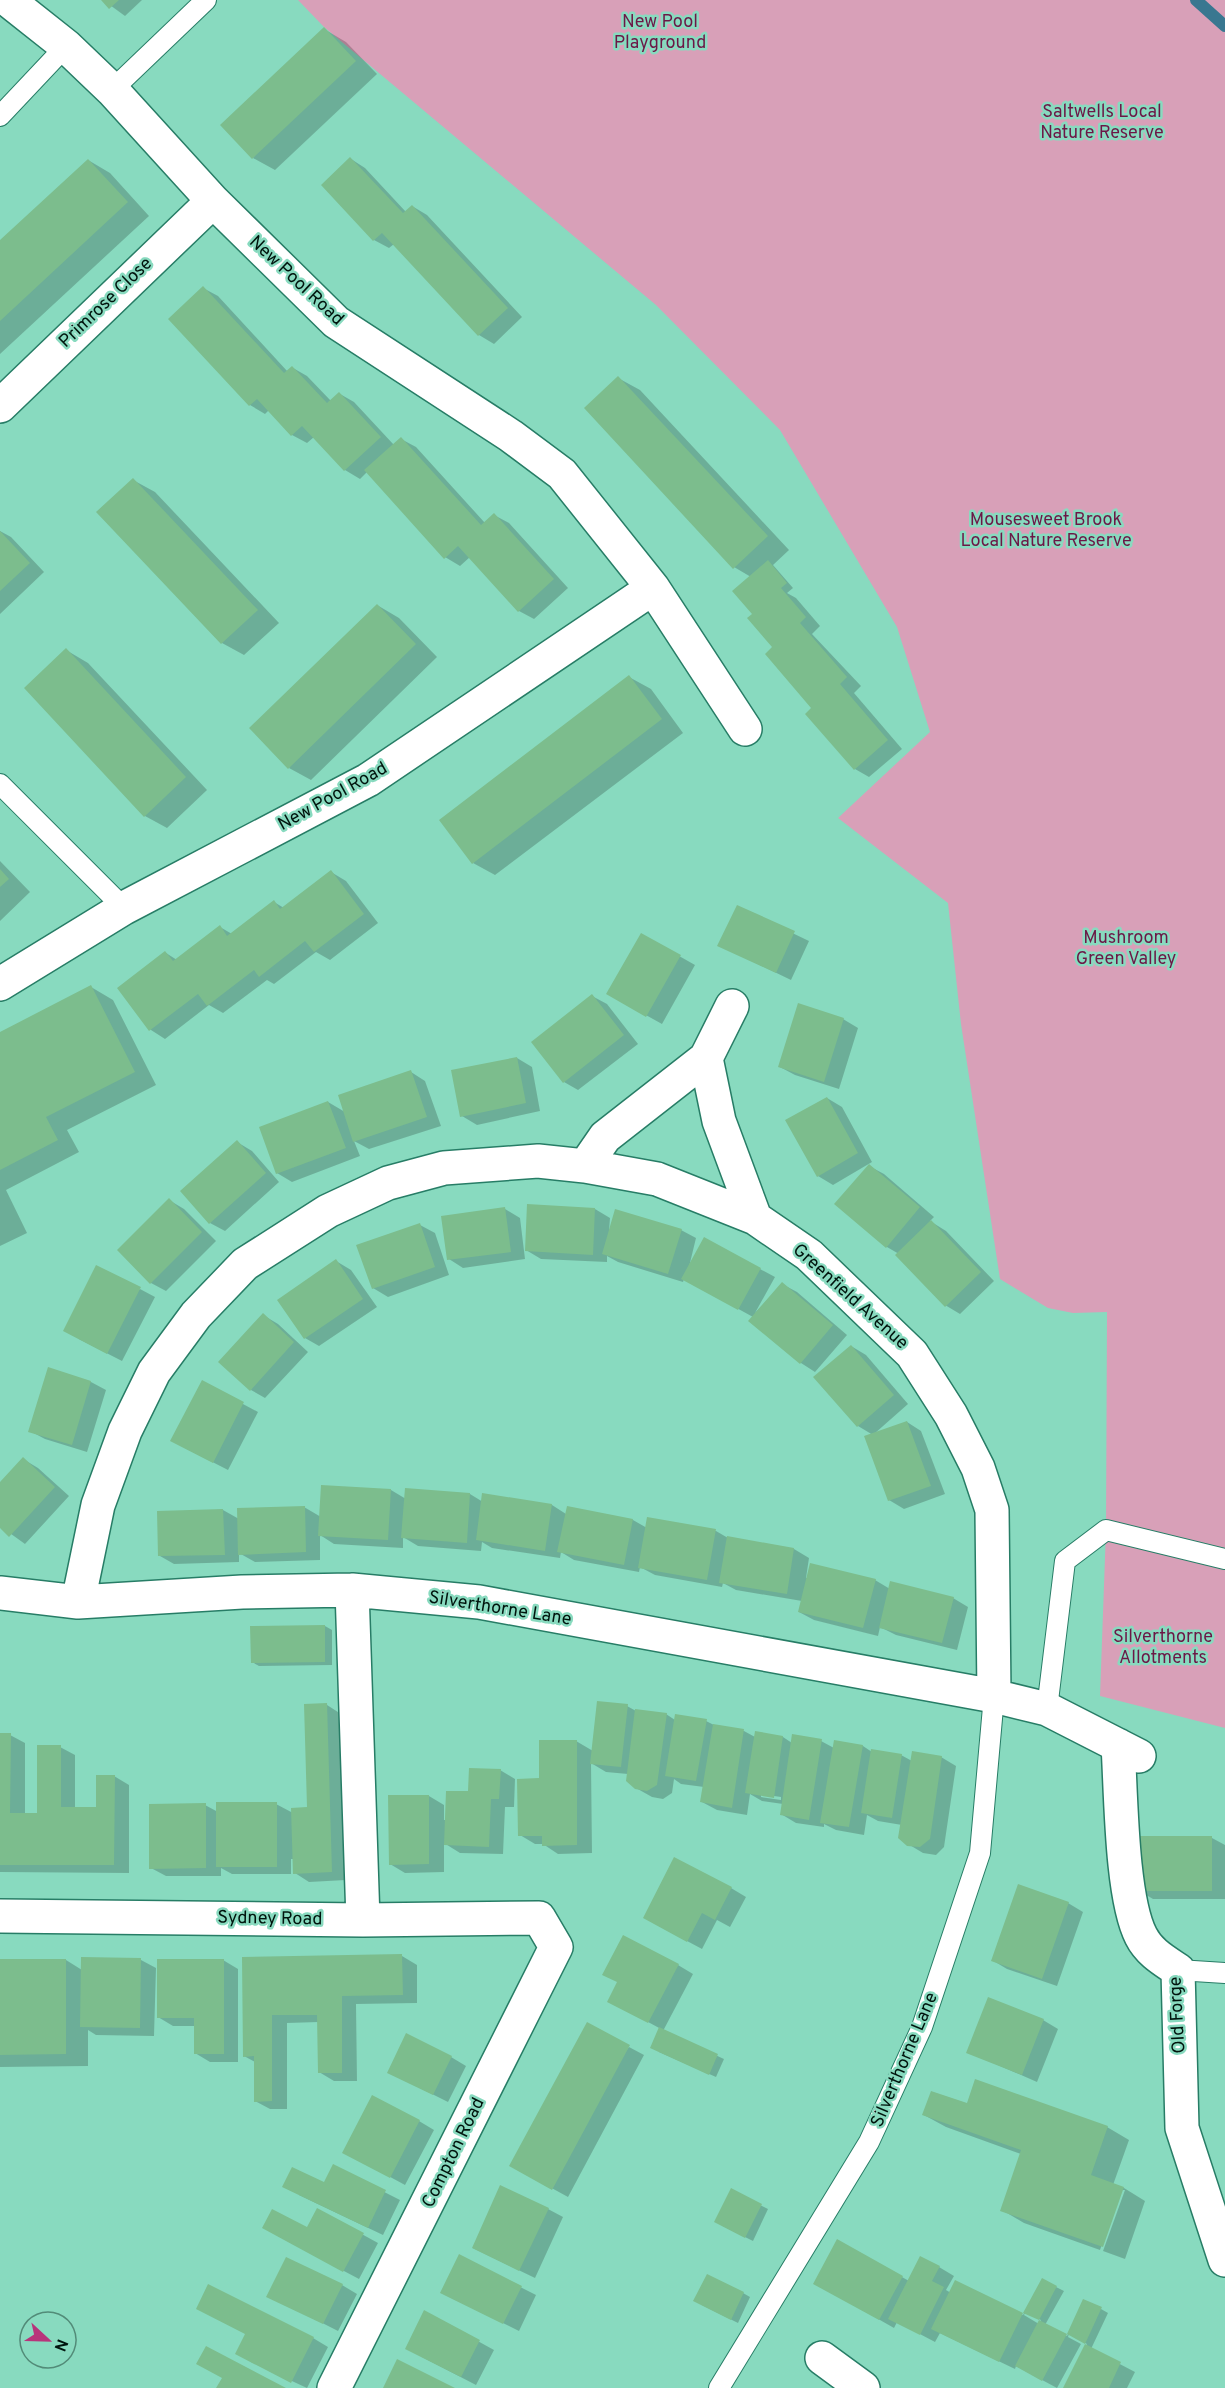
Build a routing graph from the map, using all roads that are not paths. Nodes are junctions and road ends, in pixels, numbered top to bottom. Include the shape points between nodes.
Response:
1 (8, 0) edge
2 (206, 0) edge
3 (66, 46) junction
4 (112, 90) junction
5 (0, 116) edge
6 (213, 201) junction
7 (0, 406) edge
8 (653, 588) junction
9 (745, 729) dead end
10 (0, 784) edge
11 (124, 908) junction
12 (0, 984) edge
13 (732, 1006) dead end
14 (706, 1058) junction
15 (585, 1166) junction
16 (755, 1218) junction
17 (1225, 1559) edge
18 (352, 1590) junction
19 (0, 1593) edge
20 (78, 1602) junction
21 (994, 1696) junction
22 (1047, 1709) junction
23 (0, 1916) edge
24 (539, 1918) joint
25 (363, 1920) junction
26 (1178, 1970) junction
27 (1225, 1973) edge
28 (1225, 2260) edge
29 (822, 2358) dead end
30 (334, 2388) edge
31 (719, 2388) edge
32 (863, 2388) edge

1 - 3 street, New Pool Road
2 - 4 lane
3 - 4 street, New Pool Road
3 - 5 lane
4 - 6 street, New Pool Road
6 - 7 street, Primrose Close
6 - 8 street, New Pool Road via 336,322 511,436 562,474
8 - 9 street, New Pool Road
8 - 11 street, New Pool Road via 368,780
10 - 11 lane
11 - 12 street, New Pool Road
13 - 14 street
14 - 15 street via 605,1137
14 - 16 street via 719,1121
15 - 16 street, Greenfield Avenue via 657,1179
15 - 20 street, Greenfield Avenue via 538,1161 444,1168 388,1183 328,1211 244,1264 196,1315 154,1372 125,1431 98,1505
16 - 21 street, Greenfield Avenue via 809,1255 899,1338 951,1415 978,1468 992,1510
17 - 22 lane via 1106,1530 1065,1561
18 - 20 street, Silverthorne Lane
18 - 21 street, Silverthorne Lane via 479,1602
18 - 25 street
19 - 20 street, Silverthorne Lane
21 - 22 street, Silverthorne Lane
21 - 31 lane, Silverthorne Lane via 980,1853 922,2027 869,2142
22 - 26 street, Old Forge via 1128,1750 1131,1907 1140,1935 1151,1951
23 - 25 street, Sydney Road
24 - 25 street, Sydney Road
24 - 30 street, Compton Road via 556,1947
26 - 27 lane
26 - 28 street, Old Forge via 1182,2128
29 - 32 street

